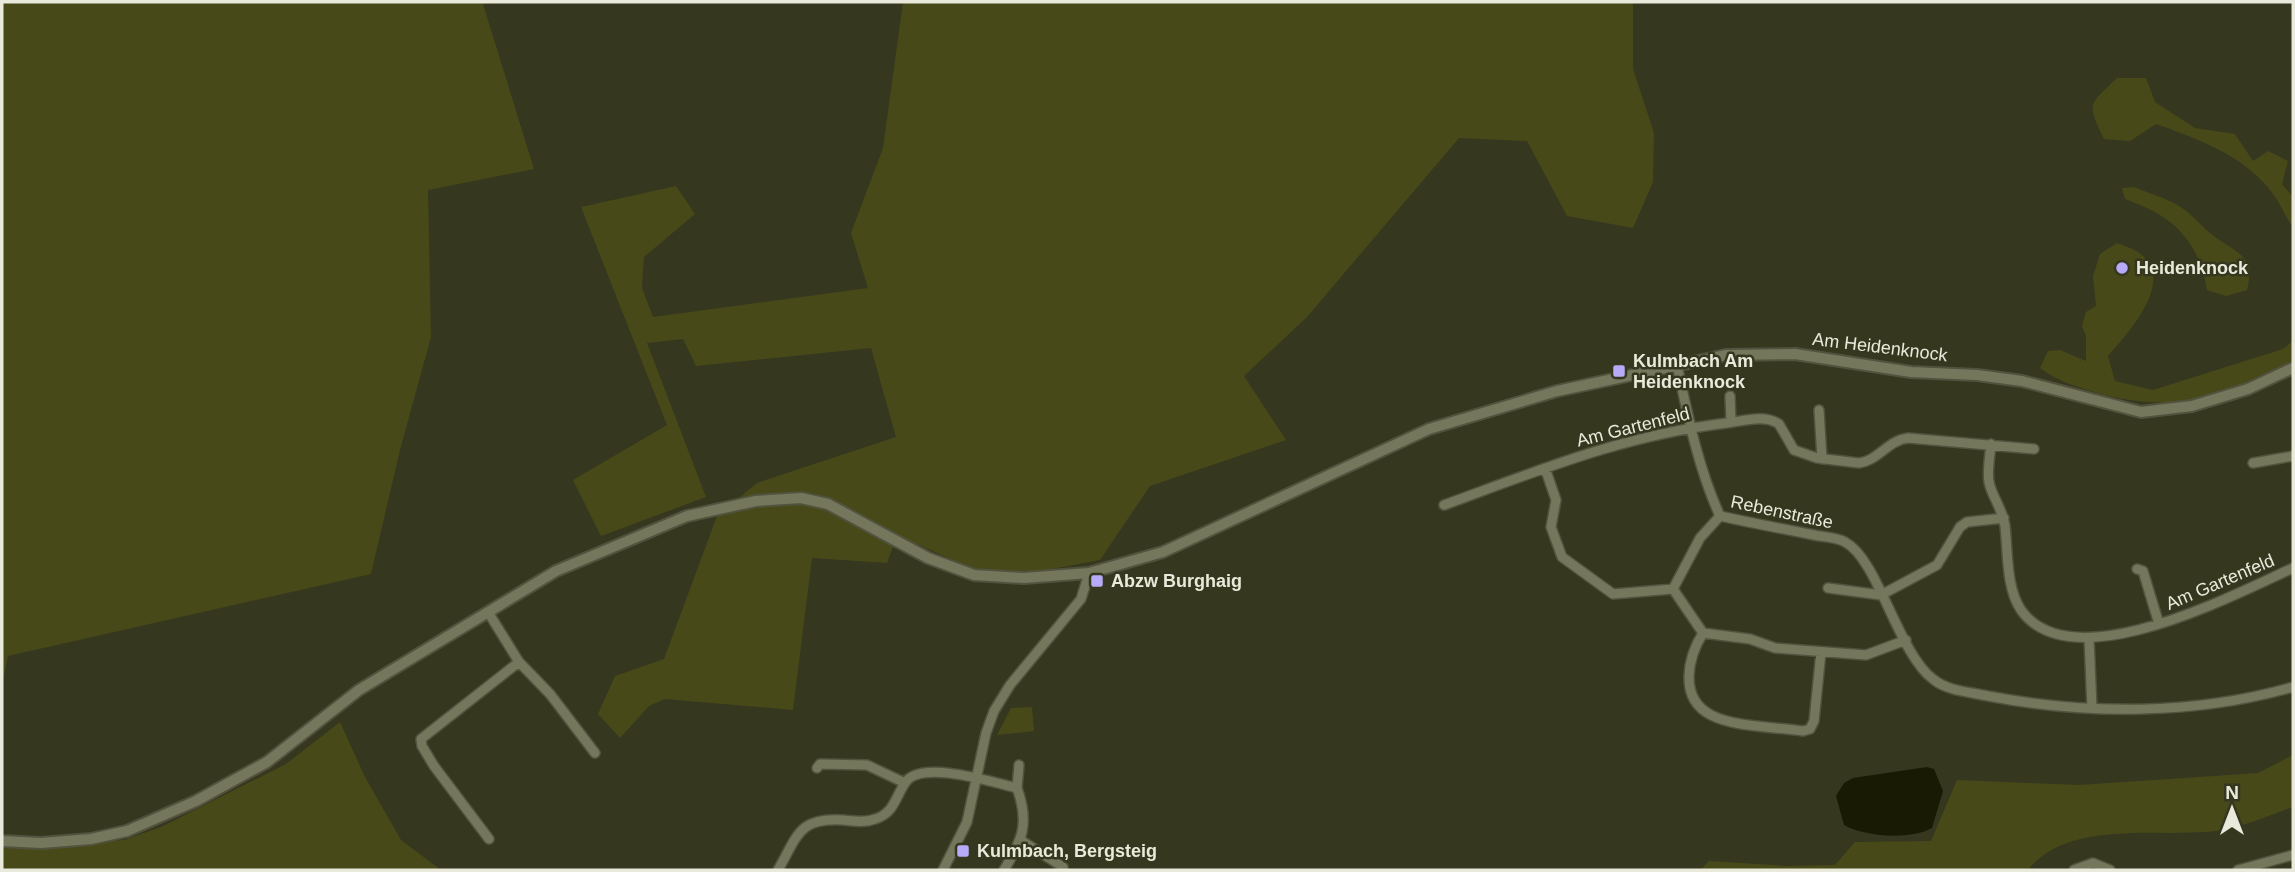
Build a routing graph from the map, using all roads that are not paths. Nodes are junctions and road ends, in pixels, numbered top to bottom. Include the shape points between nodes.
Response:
1 (1677, 365) junction
2 (2293, 368) edge
3 (1730, 396) dead end
4 (1819, 410) dead end
5 (1731, 422) junction
6 (1690, 427) junction
7 (1991, 444) junction
8 (2034, 449) dead end
9 (2293, 456) edge
10 (1822, 459) junction
11 (2253, 463) dead end
12 (1545, 468) junction
13 (1444, 505) dead end
14 (1720, 516) junction
15 (2004, 518) junction
16 (2293, 568) edge
17 (2137, 569) dead end
18 (1089, 573) junction
19 (1828, 588) dead end
20 (1672, 589) junction
21 (1881, 595) junction
22 (488, 612) junction
23 (2159, 624) junction
24 (1703, 633) junction
25 (2089, 639) junction
26 (1906, 640) junction
27 (1821, 652) junction
28 (519, 662) junction
29 (2293, 687) edge
30 (2092, 708) junction
31 (595, 753) dead end
32 (1019, 765) dead end
33 (817, 768) dead end
34 (978, 780) junction
35 (905, 783) junction
36 (1017, 788) junction
37 (489, 839) dead end
38 (2, 841) edge
39 (1022, 841) junction
40 (2293, 855) edge
41 (778, 870) edge
42 (943, 870) edge
43 (1004, 870) edge
44 (1063, 870) edge
45 (2074, 870) edge
46 (2110, 870) edge
47 (2238, 870) edge

1 - 2 street, Am Heidenknock via 1745,353 1795,354 1911,372 1977,374 2141,412 2192,406 2248,389
1 - 6 street, Rebenstraße
1 - 18 street, Am Heidenknock via 1557,391 1458,420 1375,452 1163,552
3 - 5 street
4 - 10 street
5 - 6 street, Am Gartenfeld
5 - 10 street, Am Gartenfeld via 1774,420 1794,450
6 - 12 street, Am Gartenfeld via 1611,444
6 - 14 street, Rebenstraße
7 - 8 street, Am Gartenfeld
7 - 10 street, Am Gartenfeld via 1908,438 1867,462
7 - 15 street, Am Gartenfeld via 1989,482
9 - 11 street
12 - 13 street, Am Gartenfeld
12 - 20 street via 1556,500 1552,527 1562,557 1613,594
14 - 20 street via 1700,538
14 - 21 street, Rebenstraße via 1845,541 1865,564
15 - 21 street via 1967,522 1937,565
15 - 25 street, Am Gartenfeld via 2012,589 2019,607 2043,629
16 - 23 street, Am Gartenfeld
17 - 23 street, Am Gartenfeld via 2143,571
18 - 22 street, Am Heidenknock via 1024,578 974,575 928,558 828,504 801,498 756,501 687,516 556,571
18 - 34 street via 1081,599 994,711
19 - 21 street
20 - 24 street
21 - 26 street, Rebenstraße
22 - 28 street
22 - 38 street, Am Heidenknock via 359,690 267,762 196,801 127,831 91,839
23 - 25 street, Am Gartenfeld
24 - 27 street
24 - 27 street via 1691,656 1688,677 1704,710 1723,720 1810,729
25 - 30 street
26 - 27 street via 1873,654
26 - 30 street, Rebenstraße via 1924,672 1948,687 2032,704
28 - 31 street
28 - 37 street via 421,739 434,766
29 - 30 street, Rebenstraße via 2233,701
32 - 36 street
33 - 35 street via 820,764 867,765
34 - 35 street via 930,770 915,773
34 - 36 street
34 - 42 street via 967,822
35 - 41 street via 889,813 878,818 867,822 825,819 808,824
36 - 39 street
39 - 43 street
39 - 44 street
40 - 47 street
45 - 46 street via 2093,863

